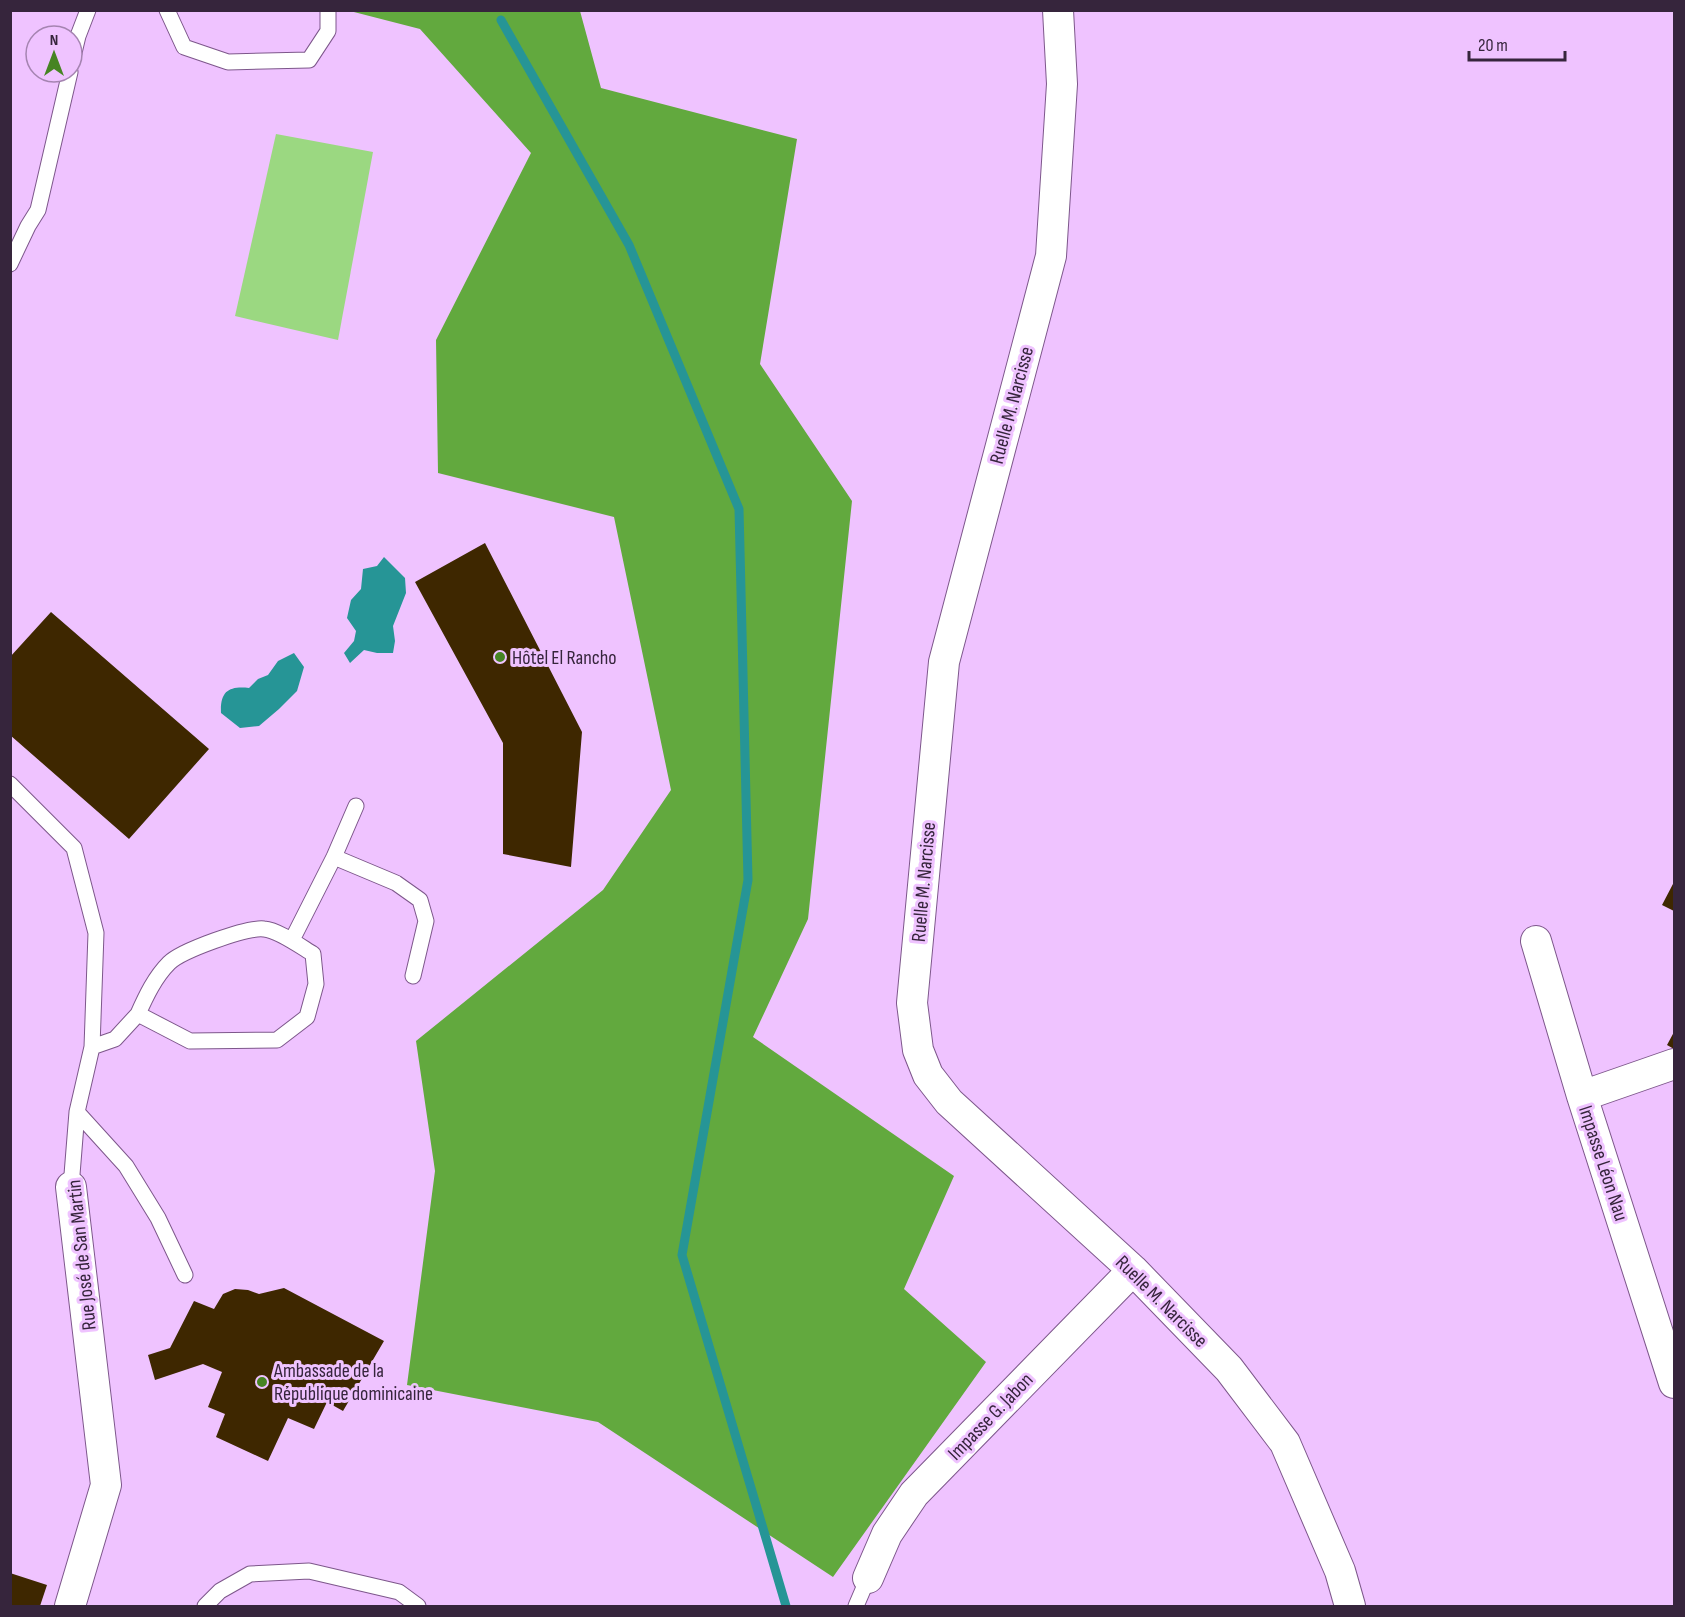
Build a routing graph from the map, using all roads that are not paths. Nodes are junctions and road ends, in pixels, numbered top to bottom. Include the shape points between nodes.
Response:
1 (167, 10) edge
2 (328, 10) edge
3 (1058, 10) edge
4 (67, 84) edge
5 (10, 264) edge
6 (10, 784) edge
7 (356, 806) dead end
8 (334, 857) junction
9 (292, 940) junction
10 (1536, 941) dead end
11 (413, 976) dead end
12 (138, 1014) junction
13 (92, 1047) junction
14 (1674, 1064) edge
15 (1582, 1096) junction
16 (77, 1112) junction
17 (71, 1187) joint
18 (1133, 1270) junction
19 (185, 1275) dead end
20 (1674, 1383) edge
21 (868, 1578) joint
22 (70, 1606) edge
23 (205, 1606) edge
24 (418, 1606) edge
25 (856, 1606) edge
26 (1350, 1606) edge

1 - 2 lane via 184,46 228,62 309,60 328,31
3 - 18 street, Ruelle M. Narcisse via 1062,84 1050,256 944,662 912,1003 918,1050 928,1075 949,1102
4 - 5 lane via 39,210
6 - 13 lane, Rue José de San Martin via 74,848 96,933
7 - 8 lane
8 - 9 lane
8 - 11 lane via 396,883 420,900 426,921
9 - 12 lane via 264,929 253,930 231,934 170,961 151,986
9 - 12 lane via 313,954 316,984 307,1017 277,1040 190,1041
10 - 15 street, Impasse Léon Nau
12 - 13 lane via 115,1039
13 - 16 lane, Rue José de San Martin
14 - 15 street
15 - 20 street, Impasse Léon Nau
16 - 17 lane, Rue José de San Martin
16 - 19 lane via 126,1166 158,1218
17 - 22 street, Rue José de San Martin via 106,1485
18 - 21 street, Impasse G. Jabon via 914,1494 887,1534
18 - 26 street, Ruelle M. Narcisse via 1229,1369 1284,1443 1340,1571
21 - 25 lane
23 - 24 lane via 220,1591 250,1574 309,1571 399,1592

